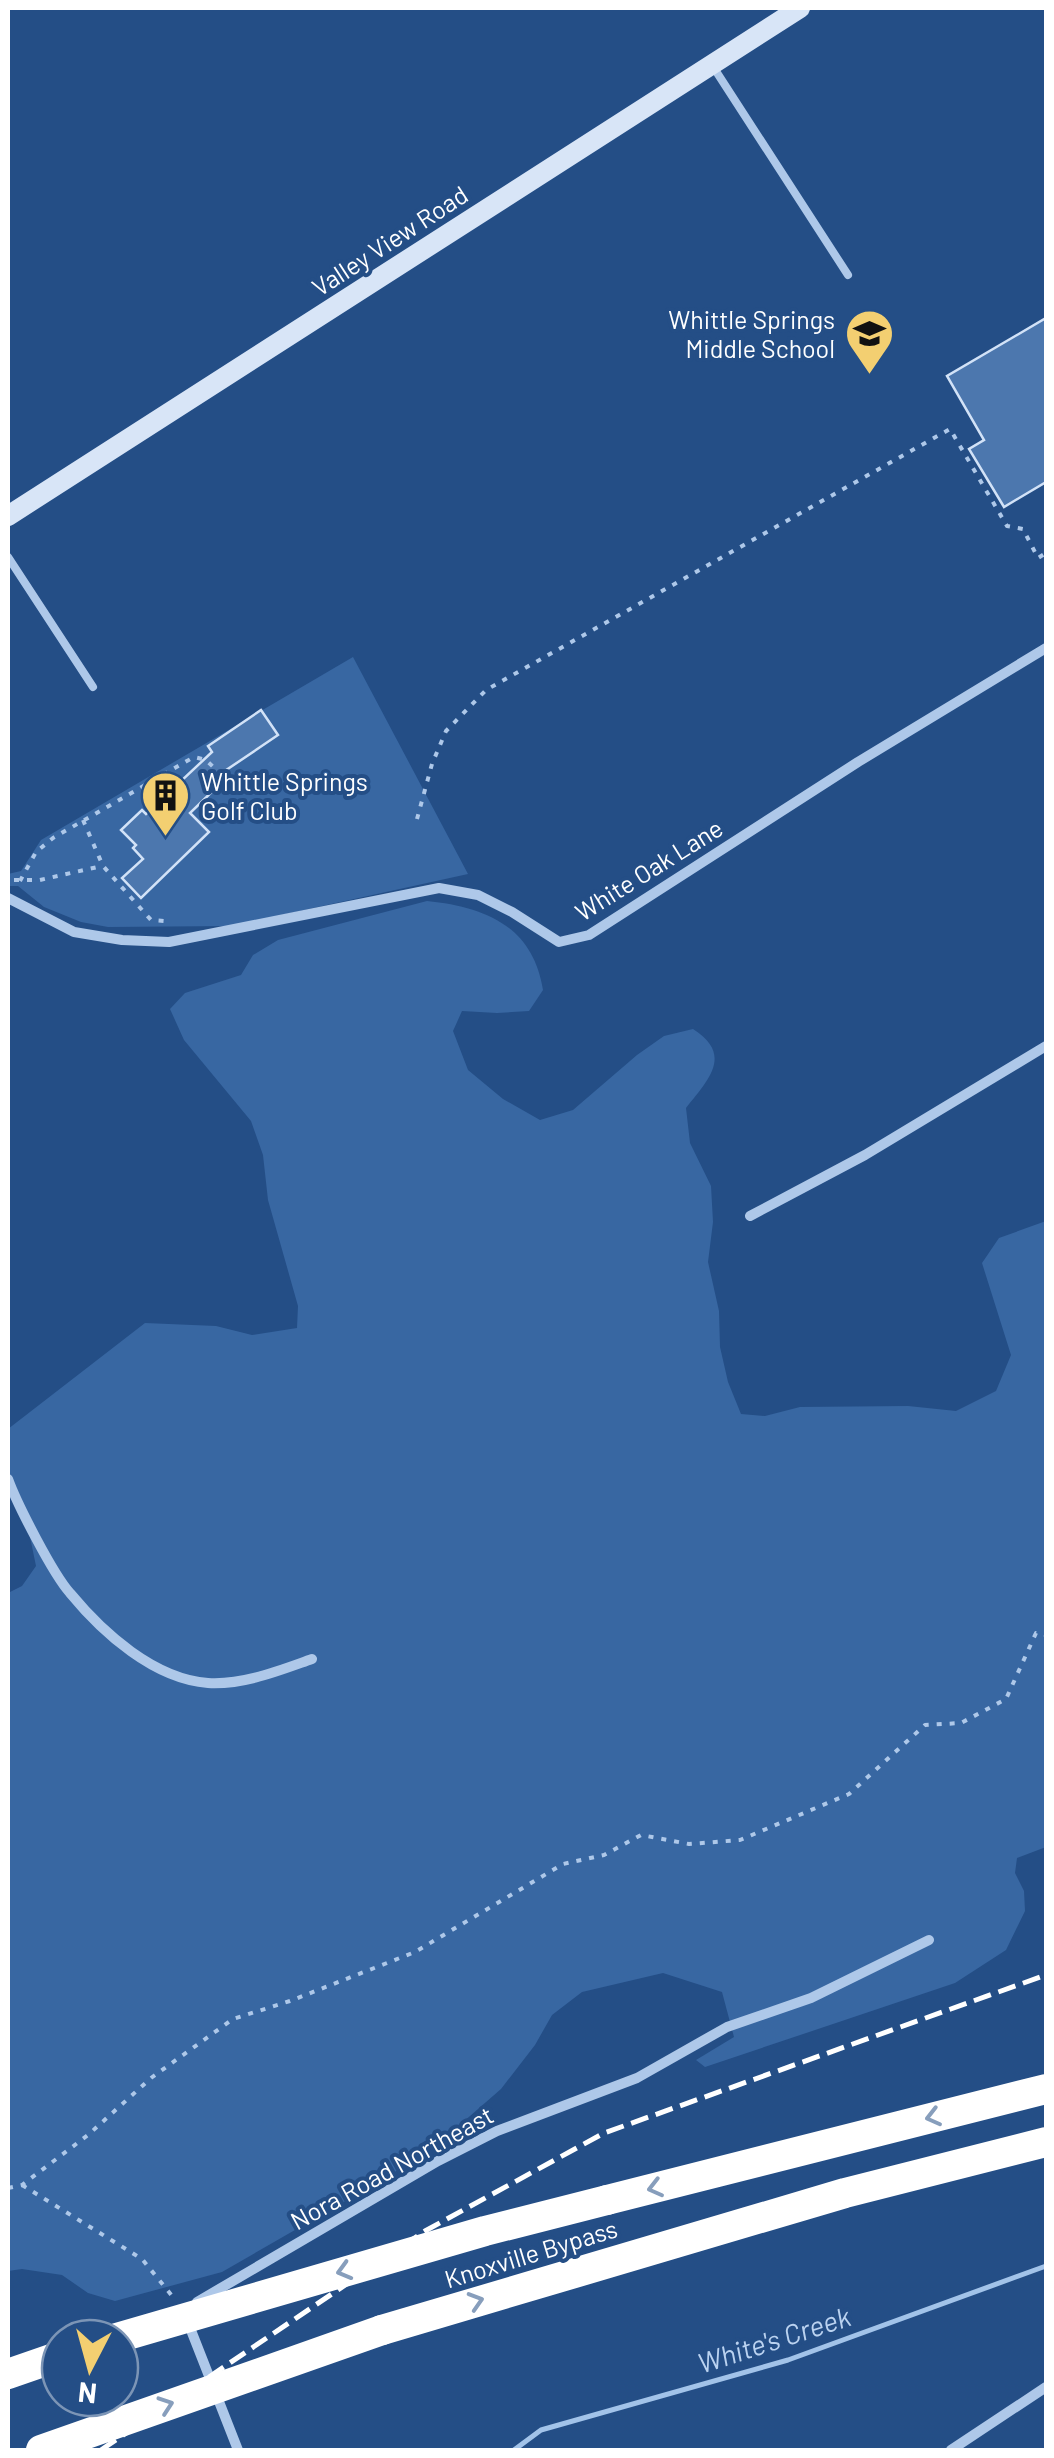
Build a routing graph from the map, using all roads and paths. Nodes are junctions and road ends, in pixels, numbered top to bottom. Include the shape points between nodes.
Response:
1 (800, 8) edge
2 (712, 64) junction
3 (848, 275) dead end
4 (8, 516) edge
5 (1046, 553) edge
6 (8, 557) edge
7 (1046, 648) edge
8 (93, 687) dead end
9 (232, 785) dead end
10 (417, 819) dead end
11 (83, 820) junction
12 (103, 866) junction
13 (8, 898) edge
14 (164, 922) dead end
15 (1046, 1046) edge
16 (750, 1216) dead end
17 (8, 1479) edge
18 (1046, 1634) edge
19 (312, 1659) dead end
20 (929, 1940) dead end
21 (1046, 2089) edge
22 (1046, 2142) edge
23 (1046, 2161) edge
24 (22, 2186) junction
25 (8, 2188) edge
26 (712, 2232) junction
27 (183, 2310) junction
28 (140, 2331) edge
29 (40, 2363) edge
30 (15, 2371) edge
31 (1046, 2387) edge
32 (41, 2450) edge
33 (238, 2450) edge
34 (951, 2450) edge

1 - 2 street, Valley View Road
2 - 3 lane
2 - 4 street, Valley View Road
5 - 10 path via 1038,558 1022,530 1007,526 950,429 486,690 446,731
6 - 8 lane
7 - 13 street, White Oak Lane via 589,935 559,942 478,895 439,888 169,942 74,932
9 - 11 path via 194,757
11 - 12 path
11 - 12 path via 43,845 17,880
12 - 14 path via 150,920
15 - 16 street
17 - 19 street via 67,1590 158,1670 206,1683 249,1680
18 - 24 path via 1036,1633 1006,1699 961,1723 925,1725 849,1794 740,1840 689,1844 641,1835 604,1855 563,1864 416,1952 233,2020 150,2078
20 - 27 street, Nora Road Northeast via 811,1998 727,2027 637,2078 496,2131
21 -> 28 highway, Knoxville Bypass, bridge via 484,2231
22 - 26 highway, Knoxville Bypass
23 - 26 highway
24 - 25 path
24 - 27 path via 142,2258
32 -> 26 highway, Knoxville Bypass, bridge via 382,2330
27 - 33 street
29 - 30 highway
31 - 34 street

